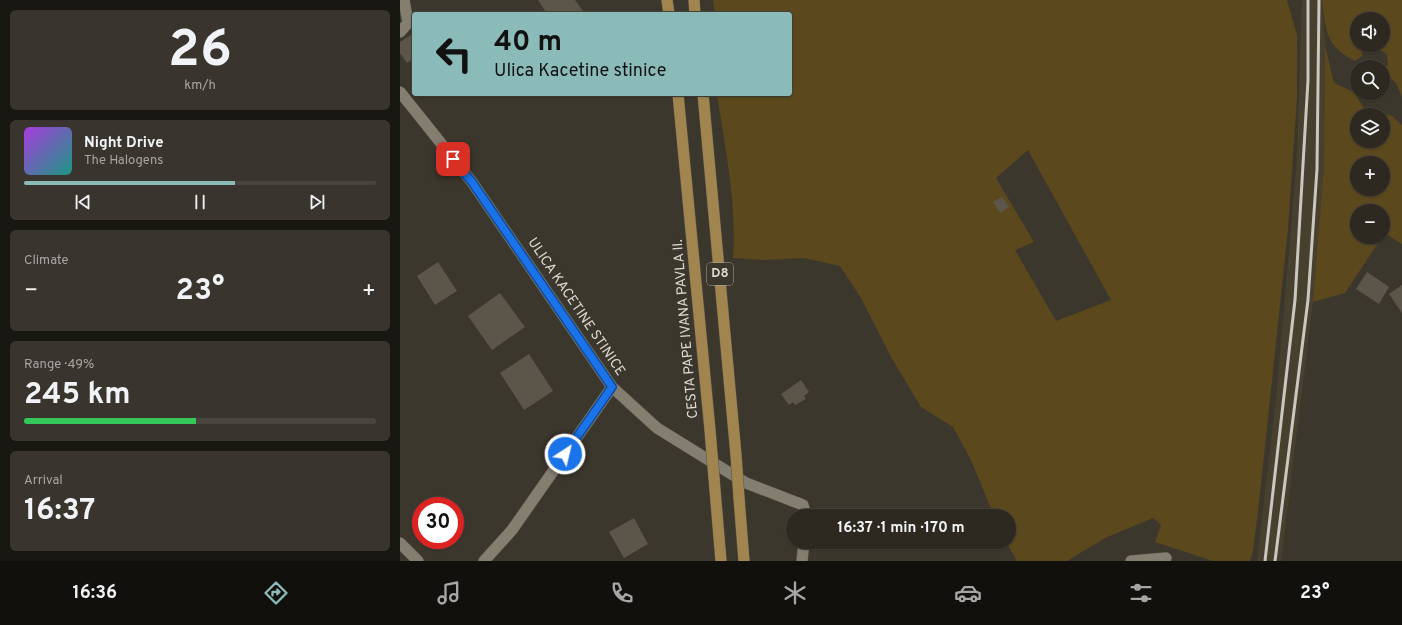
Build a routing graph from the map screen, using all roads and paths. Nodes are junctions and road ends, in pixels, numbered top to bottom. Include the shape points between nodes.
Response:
1 (404, 0) edge
2 (667, 0) edge
3 (694, 0) edge
4 (669, 12) edge
5 (695, 12) edge
6 (400, 32) edge
7 (400, 92) edge
8 (678, 96) edge
9 (703, 96) edge
10 (612, 387) junction
11 (804, 509) edge
12 (400, 543) edge
13 (803, 549) edge
14 (1166, 558) dead end
15 (418, 561) edge
16 (484, 561) edge
17 (721, 561) edge
18 (744, 561) edge
19 (802, 561) edge
20 (1131, 561) edge

1 - 6 street via 408,23
2 - 4 main road
3 - 5 main road
7 - 10 street, ULICA KACETINE STINICE via 472,182
8 - 17 main road, CESTA PAPE IVANA PAVLA II. / D8, bridge
9 - 18 main road, D8, bridge
10 - 11 street, ULICA KACETINE STINICE via 657,428 746,482 803,505
10 - 16 street via 512,530
12 - 15 street
13 - 19 street
14 - 20 street

